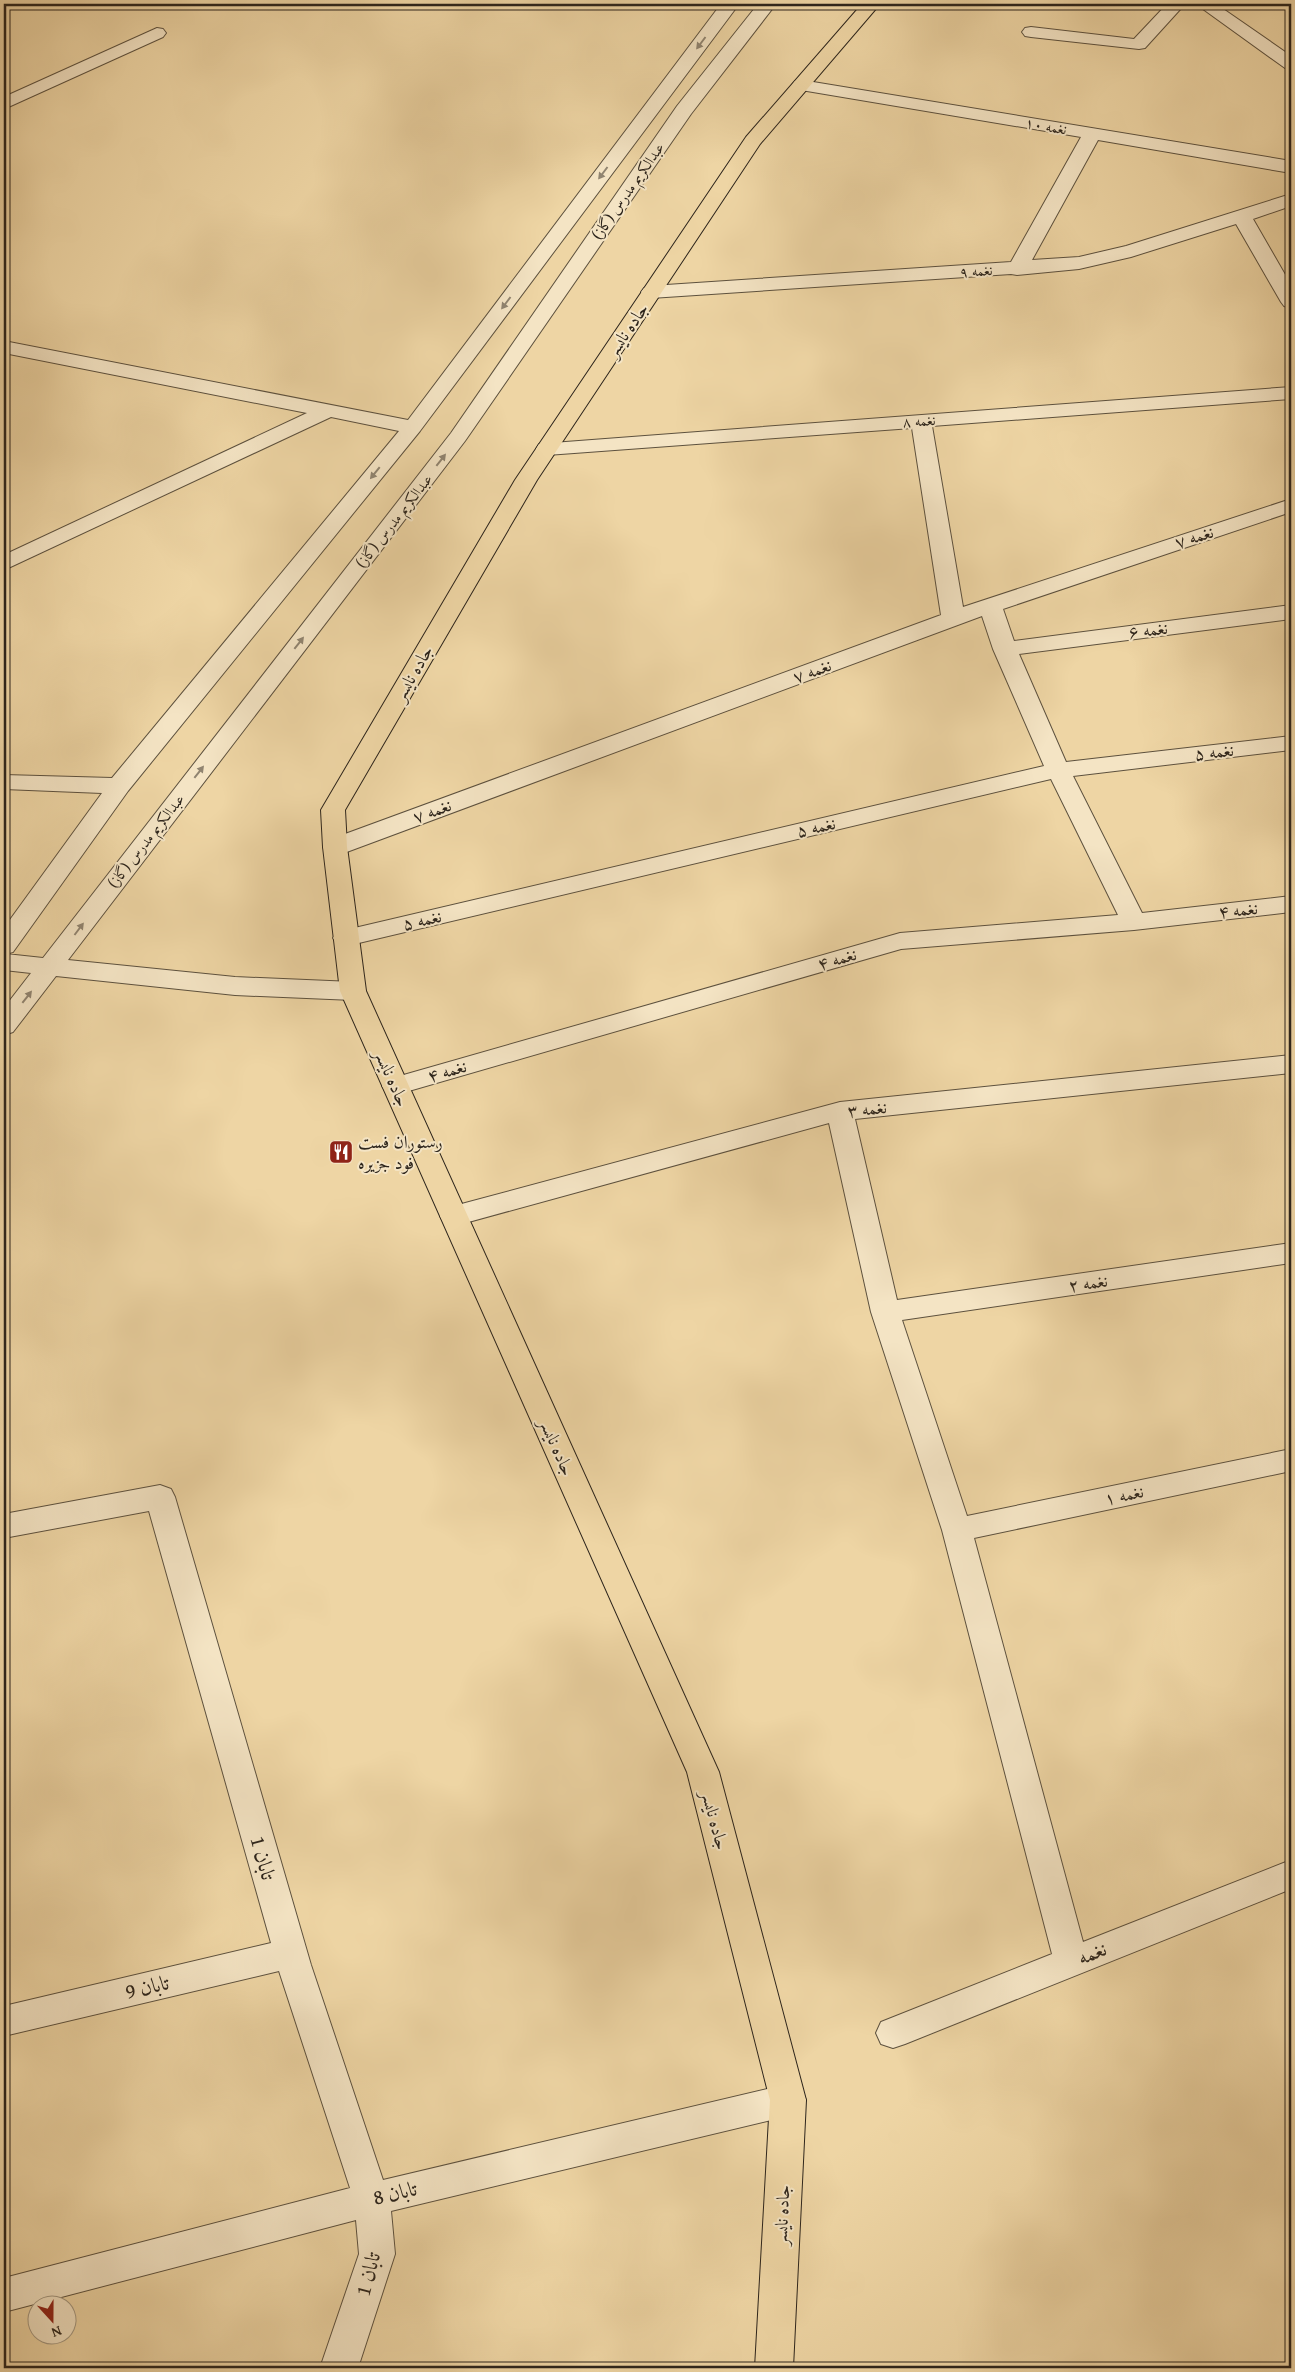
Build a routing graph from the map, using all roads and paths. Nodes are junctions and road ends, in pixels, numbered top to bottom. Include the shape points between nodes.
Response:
1 (730, 4) edge
2 (767, 4) edge
3 (871, 4) edge
4 (1176, 4) edge
5 (1205, 4) edge
6 (1031, 32) dead end
7 (157, 33) dead end
8 (1283, 40) dead end
9 (1266, 46) junction
10 (1291, 64) edge
11 (801, 85) junction
12 (4, 104) edge
13 (1092, 134) junction
14 (1291, 167) edge
15 (1291, 200) edge
16 (1242, 217) junction
17 (1017, 268) junction
18 (652, 292) junction
19 (1291, 302) edge
20 (4, 347) edge
21 (1291, 393) edge
22 (327, 410) junction
23 (921, 420) junction
24 (413, 427) junction
25 (547, 449) junction
26 (1291, 505) edge
27 (4, 563) edge
28 (990, 606) junction
29 (1291, 612) edge
30 (953, 618) junction
31 (1004, 649) junction
32 (1291, 743) edge
33 (1057, 770) junction
34 (4, 782) edge
35 (120, 786) junction
36 (336, 847) junction
37 (1291, 904) edge
38 (1134, 922) junction
39 (346, 938) junction
40 (4, 946) edge
41 (4, 962) edge
42 (50, 967) junction
43 (353, 991) junction
44 (4, 1026) edge
45 (1291, 1064) edge
46 (396, 1086) junction
47 (840, 1111) junction
48 (454, 1216) junction
49 (1291, 1253) edge
50 (885, 1312) junction
51 (1291, 1460) edge
52 (4, 1526) edge
53 (957, 1530) junction
54 (1291, 1874) edge
55 (290, 1953) junction
56 (1071, 1961) junction
57 (4, 2021) edge
58 (893, 2033) dead end
59 (788, 2100) junction
60 (372, 2199) junction
61 (4, 2295) edge
62 (339, 2368) edge
63 (774, 2368) edge

1 -> 24 street, عبدالکریم مدرس (گاز)
42 -> 2 street, عبدالکریم مدرس (گاز) via 458,437 684,110
3 - 11 main road, جاده نایسر
4 - 6 street via 1139,44
5 - 9 street
7 - 12 street
8 - 9 street
9 - 10 street
11 - 13 street, نغمه ۱۰
11 - 18 main road, جاده نایسر via 753,141
13 - 14 street, نغمه ۱۰
13 - 17 street
15 - 16 street, نغمه ۹
16 - 17 street, نغمه ۹ via 1131,251 1079,263
16 - 19 street
17 - 18 street, نغمه ۹
18 - 25 main road, جاده نایسر
20 - 22 street
21 - 23 street, نغمه ۸
22 - 24 street
22 - 27 street
23 - 25 street, نغمه ۸
23 - 30 street
24 -> 35 street, عبدالکریم مدرس (گاز)
25 - 36 main road, جاده نایسر via 333,810
26 - 28 street, نغمه ۷
28 - 30 street, نغمه ۷
28 - 31 street
29 - 31 street, نغمه ۶
30 - 36 street, نغمه ۷
31 - 33 street
32 - 33 street, نغمه ۵
33 - 38 street
33 - 39 street, نغمه ۵
34 - 35 street
35 - 40 street, عبدالکریم مدرس (گاز)
36 - 39 main road, جاده نایسر
37 - 38 street, نغمه ۴
38 - 46 street, نغمه ۴ via 900,941
39 - 43 main road, جاده نایسر
41 - 42 street
42 - 43 street via 235,986
44 -> 42 street, عبدالکریم مدرس (گاز)
43 - 46 main road, جاده نایسر
45 - 47 street, نغمه ۳
46 - 48 main road, جاده نایسر
47 - 48 street, نغمه ۳
47 - 50 street
48 - 59 main road, جاده نایسر via 702,1772
49 - 50 street, نغمه ۲
50 - 53 street
51 - 53 street, نغمه ۱
52 - 55 street, تابان 1 via 160,1497
53 - 56 street
54 - 56 street, نغمه
55 - 57 street, تابان 9
55 - 60 street, تابان 1
56 - 58 street, نغمه
59 - 60 street, تابان 8
59 - 63 main road, جاده نایسر
60 - 61 street, تابان 8
60 - 62 street, تابان 1 via 377,2254

